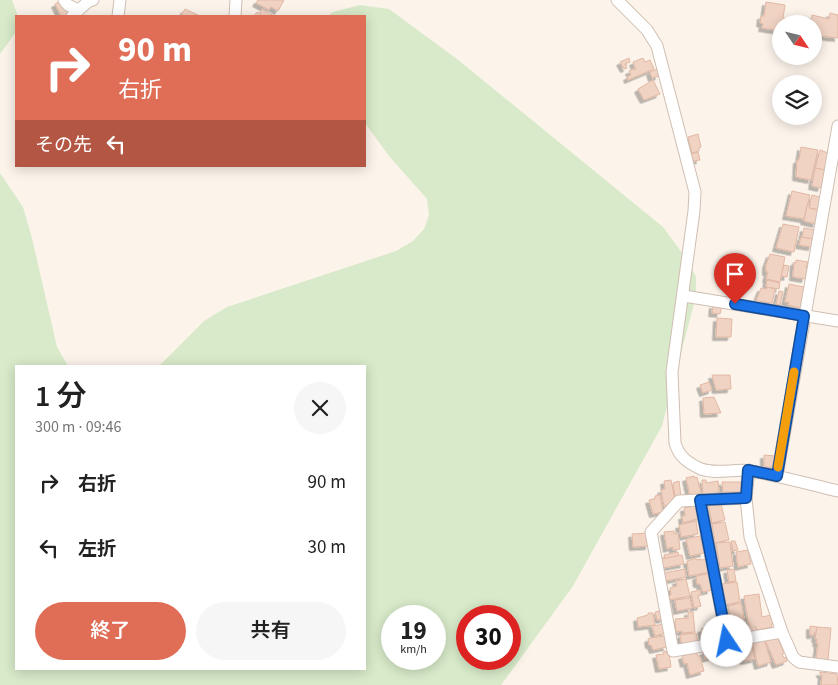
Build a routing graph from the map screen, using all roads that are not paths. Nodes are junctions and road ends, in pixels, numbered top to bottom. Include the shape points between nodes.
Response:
1 (64, 0) edge
2 (93, 0) edge
3 (236, 0) edge
4 (618, 0) edge
5 (75, 13) edge
6 (235, 15) edge
7 (838, 126) edge
8 (684, 296) junction
9 (804, 316) junction
10 (838, 321) edge
11 (748, 470) junction
12 (777, 476) junction
13 (838, 491) edge
14 (746, 498) junction
15 (700, 500) junction
16 (782, 632) junction
17 (727, 641) junction
18 (838, 667) edge

1 - 5 street
2 - 5 street
3 - 6 street
4 - 8 street via 647,30 657,46 695,192
7 - 9 street
8 - 9 street
8 - 11 street via 672,372 678,453 685,461 713,472
9 - 10 street
9 - 12 street
11 - 12 street
11 - 14 street
12 - 13 street
14 - 15 street
14 - 16 street via 750,537
15 - 17 street
15 - 17 street via 679,501 652,532 673,651
16 - 17 street
16 - 18 street via 793,657 799,662

